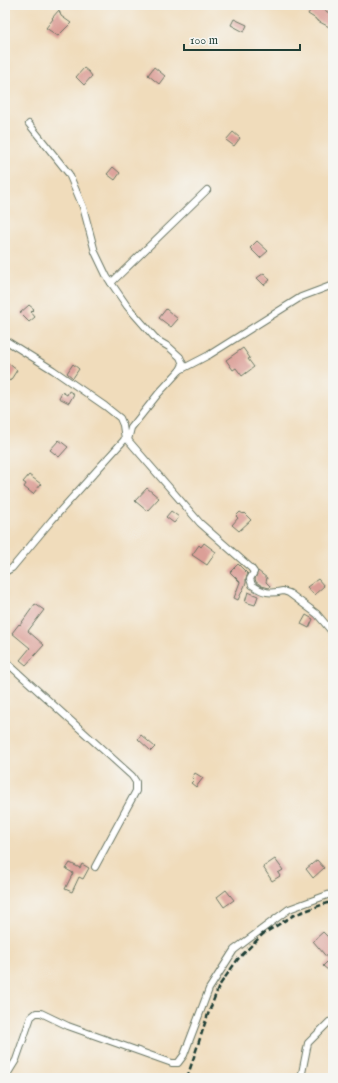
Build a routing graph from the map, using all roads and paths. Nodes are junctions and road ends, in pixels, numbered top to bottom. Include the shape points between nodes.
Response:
1 (29, 124) dead end
2 (206, 190) dead end
3 (111, 283) junction
4 (333, 285) edge
5 (5, 340) edge
6 (180, 370) junction
7 (127, 439) junction
8 (5, 572) edge
9 (333, 632) edge
10 (5, 661) edge
11 (95, 867) dead end
12 (333, 893) edge
13 (328, 1022) dead end
14 (5, 1078) edge
15 (301, 1078) edge

1 - 3 street via 69,174 83,207 95,252
2 - 3 street
3 - 6 street via 157,340 180,357 183,364
4 - 6 street via 301,297 209,355
5 - 7 street via 120,418
6 - 7 street via 131,428
7 - 8 street via 52,520 12,568
7 - 9 street via 200,522 251,568 254,572 250,579 252,585 263,592 289,593 317,614
10 - 11 street via 136,782 136,791
12 - 14 street via 289,909 234,950 209,989 184,1055 178,1063 165,1061 36,1013 30,1017 16,1060
13 - 15 street via 308,1043

